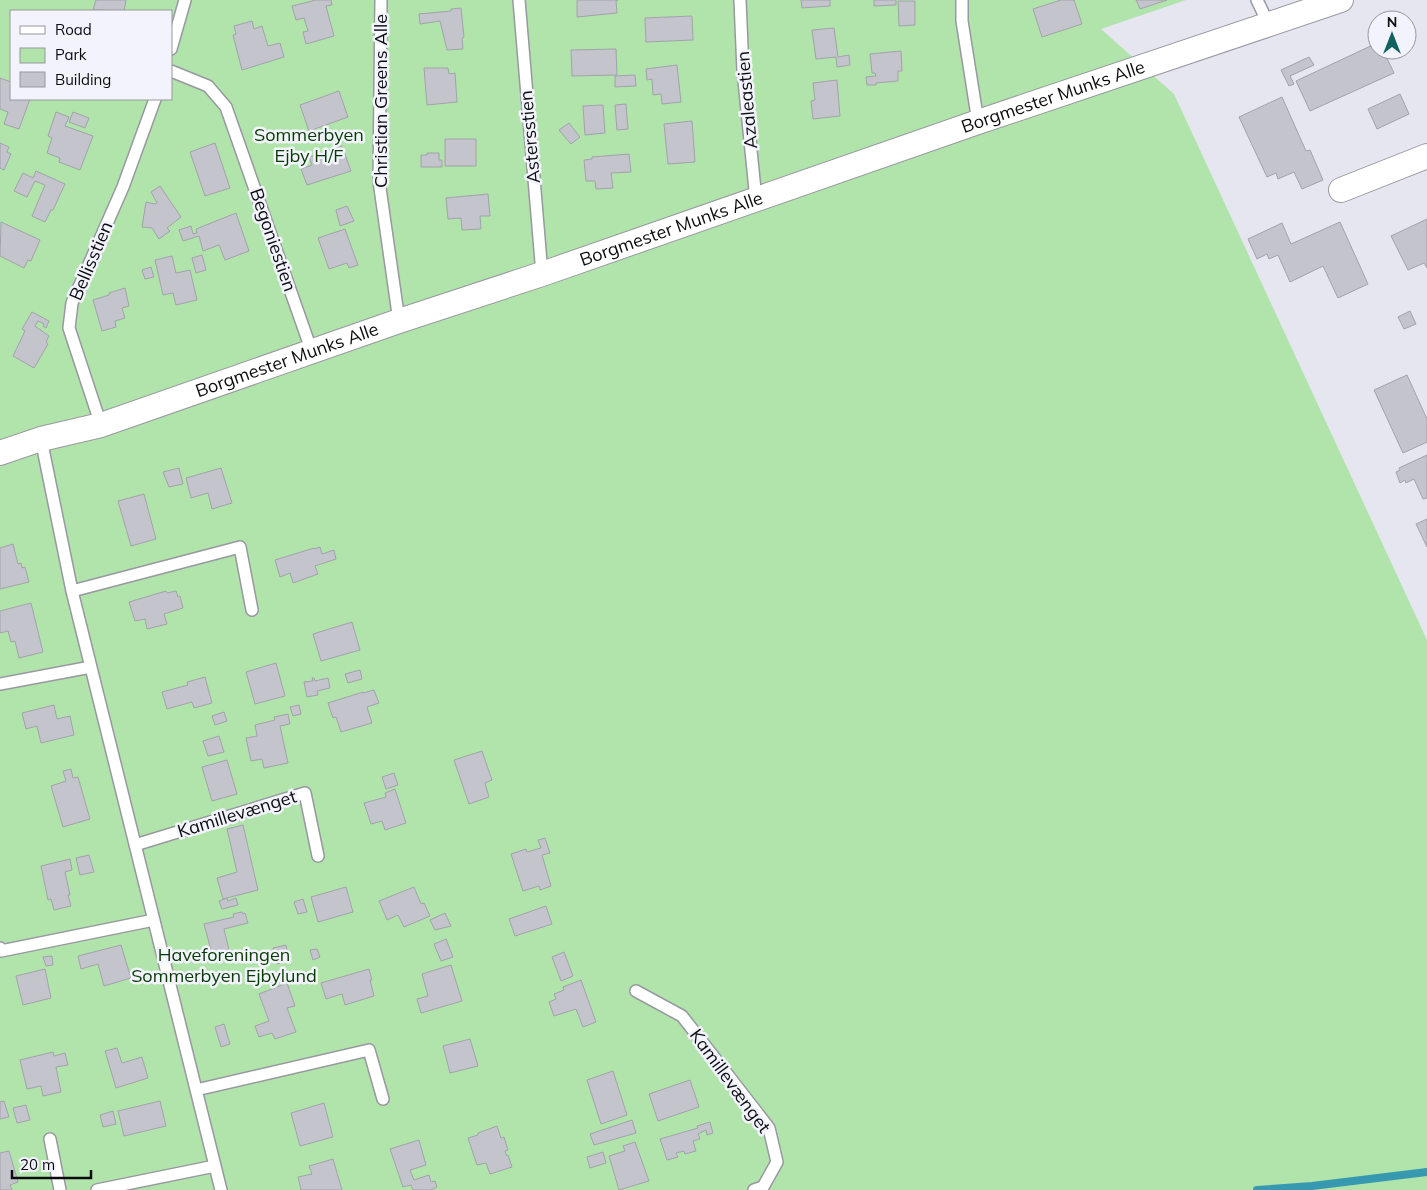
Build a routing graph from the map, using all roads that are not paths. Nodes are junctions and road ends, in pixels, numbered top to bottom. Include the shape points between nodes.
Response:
1 (185, 0) edge
2 (381, 0) edge
3 (519, 0) edge
4 (740, 0) edge
5 (962, 0) edge
6 (1257, 0) edge
7 (1340, 0) edge
8 (1268, 25) junction
9 (172, 46) edge
10 (172, 71) edge
11 (155, 100) edge
12 (978, 122) junction
13 (1427, 156) edge
14 (1341, 190) dead end
15 (756, 200) junction
16 (542, 274) junction
17 (399, 321) junction
18 (312, 352) junction
19 (101, 425) junction
20 (41, 439) junction
21 (0, 453) edge
22 (72, 591) junction
23 (252, 610) dead end
24 (91, 667) junction
25 (0, 684) edge
26 (135, 845) junction
27 (318, 856) dead end
28 (154, 920) junction
29 (0, 948) edge
30 (636, 991) dead end
31 (196, 1090) junction
32 (382, 1099) dead end
33 (50, 1139) dead end
34 (215, 1166) junction
35 (60, 1190) edge
36 (97, 1190) edge
37 (221, 1190) edge
38 (754, 1190) edge

1 - 9 lane
2 - 17 lane, Christian Greens Alle via 379,180
3 - 16 lane, Astersstien
4 - 15 lane, Azaleastien via 743,71
5 - 12 lane via 962,21
6 - 8 lane
7 - 8 street, Borgmester Munks Alle
8 - 12 street, Borgmester Munks Alle
10 - 18 lane, Begoniestien via 208,86 226,107
11 - 19 lane, Bellisstien via 123,187 72,303 69,328
12 - 15 street, Borgmester Munks Alle
13 - 14 street
15 - 16 street, Borgmester Munks Alle
16 - 17 street, Borgmester Munks Alle
17 - 18 street, Borgmester Munks Alle
18 - 19 street, Borgmester Munks Alle
19 - 20 street, Borgmester Munks Alle
20 - 21 street, Borgmester Munks Alle
20 - 22 lane
22 - 23 lane via 240,547
22 - 24 lane
24 - 25 lane
24 - 26 lane
26 - 27 lane, Kamillevænget via 305,794
26 - 28 lane
28 - 29 lane via 1,951
28 - 31 lane
30 - 38 lane, Kamillevænget via 682,1016 768,1128 776,1162 763,1187
31 - 32 lane via 369,1050
31 - 34 lane
33 - 35 lane
34 - 36 lane
34 - 37 lane

